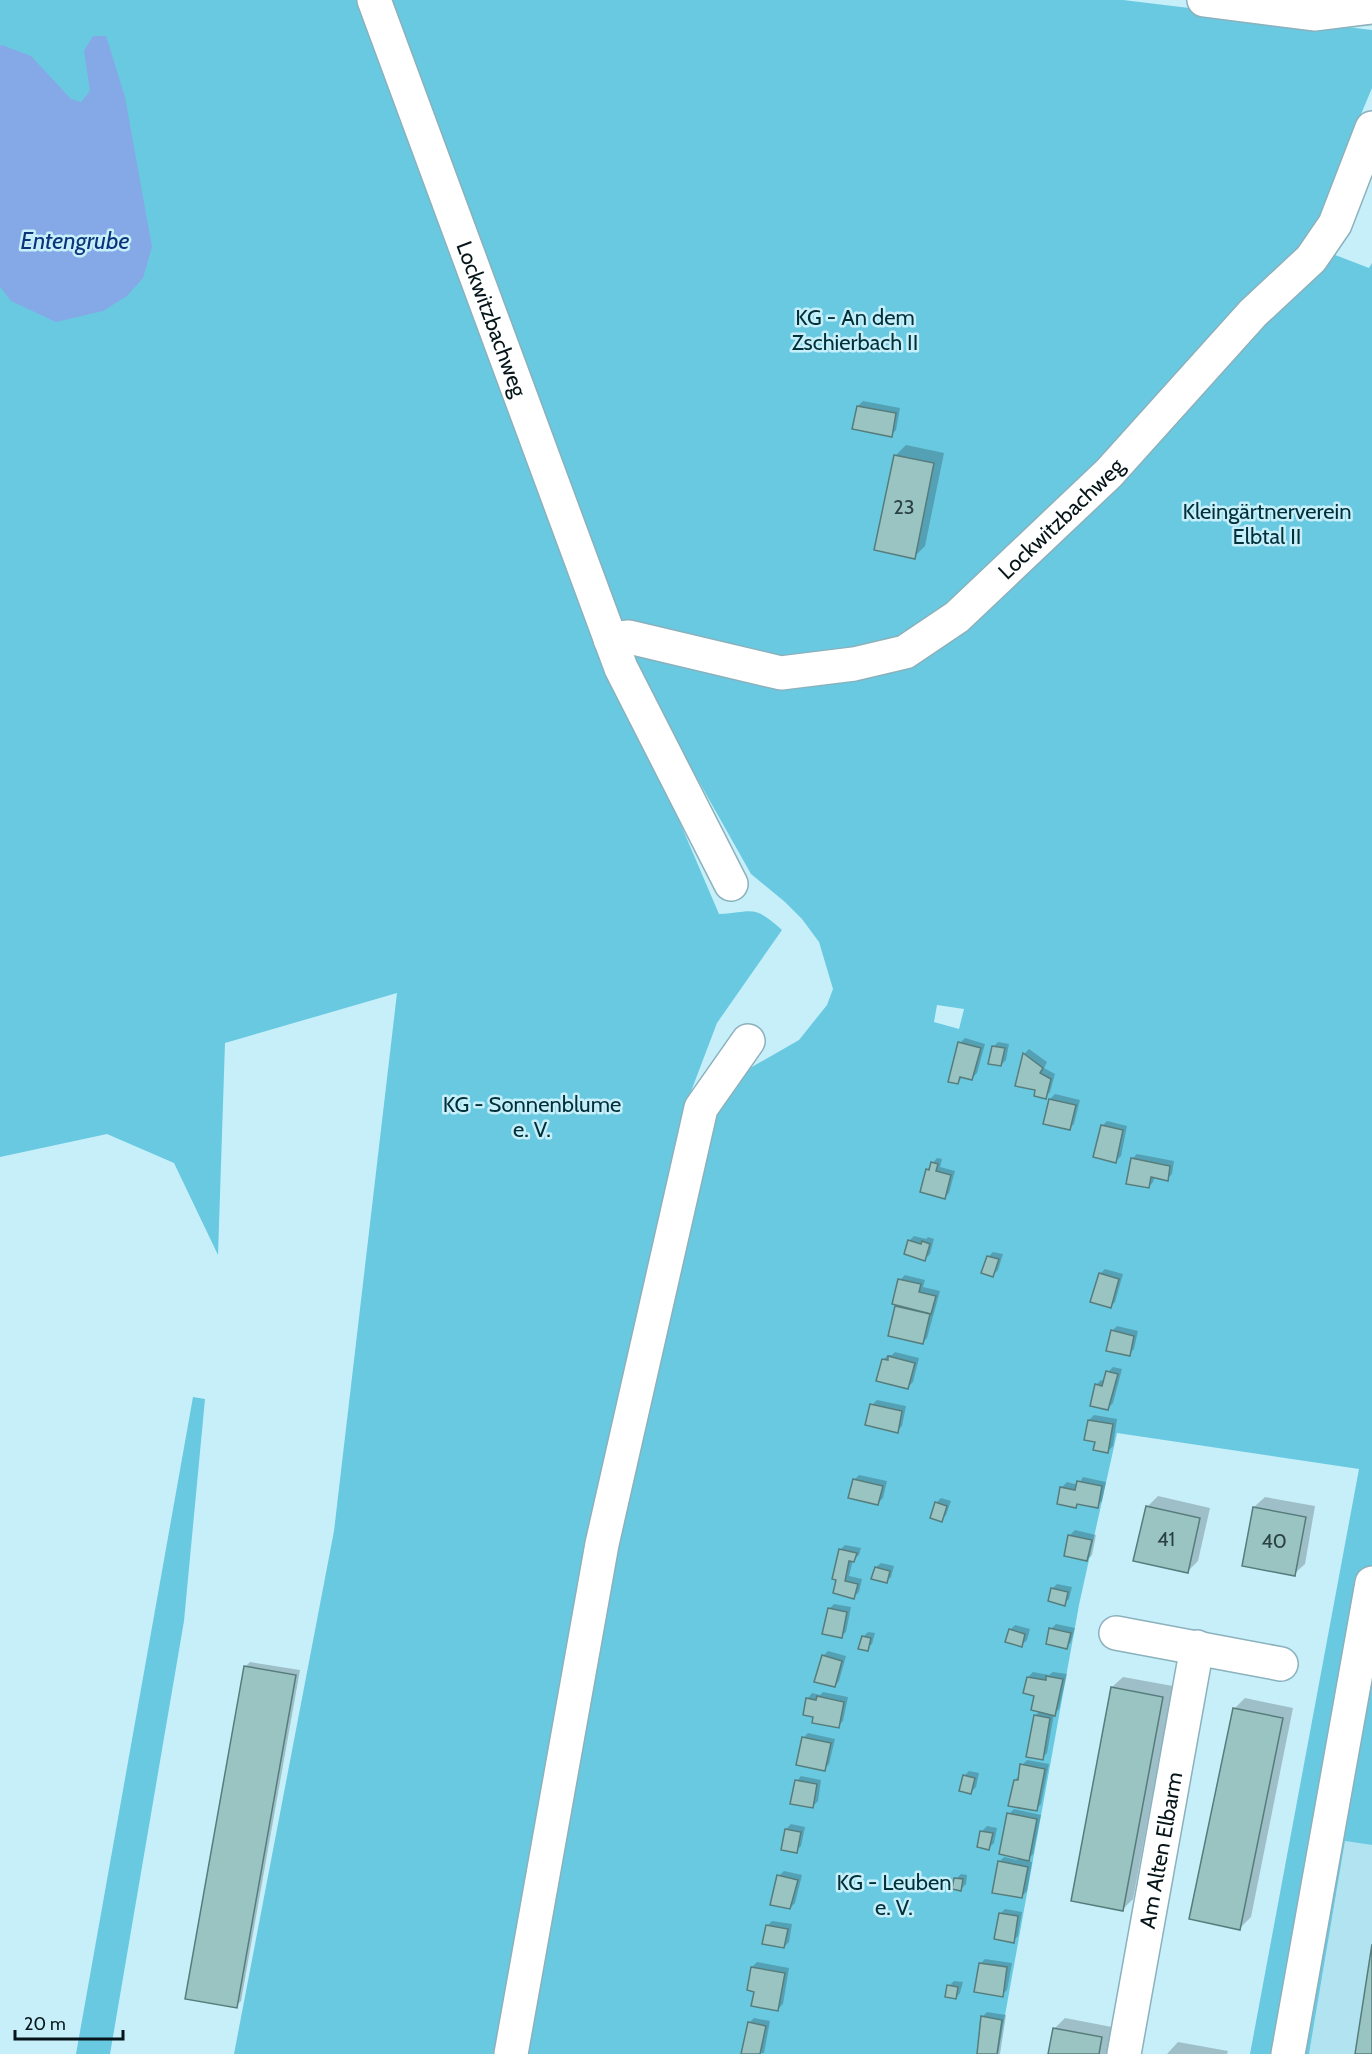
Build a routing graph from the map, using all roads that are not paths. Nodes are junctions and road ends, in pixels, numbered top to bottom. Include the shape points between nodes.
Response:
1 (374, 0) edge
2 (1204, 0) edge
3 (1372, 7) edge
4 (1372, 128) edge
5 (610, 639) junction
6 (731, 884) dead end
7 (748, 1041) dead end
8 (1372, 1583) edge
9 (1116, 1633) dead end
10 (1197, 1647) junction
11 (1281, 1664) dead end
12 (511, 2054) edge
13 (1124, 2054) edge
14 (1288, 2054) edge

1 - 5 street, Lockwitzbachweg
2 - 3 street via 1314,14
4 - 5 street, Lockwitzbachweg via 1335,224 1311,260 1253,313 1109,473 957,617 905,652 854,664 781,673 629,637
5 - 6 street, Lockwitzbachweg
7 - 12 street via 700,1108 602,1544
8 - 14 street
9 - 10 street
10 - 11 street
10 - 13 street, Am Alten Elbarm

